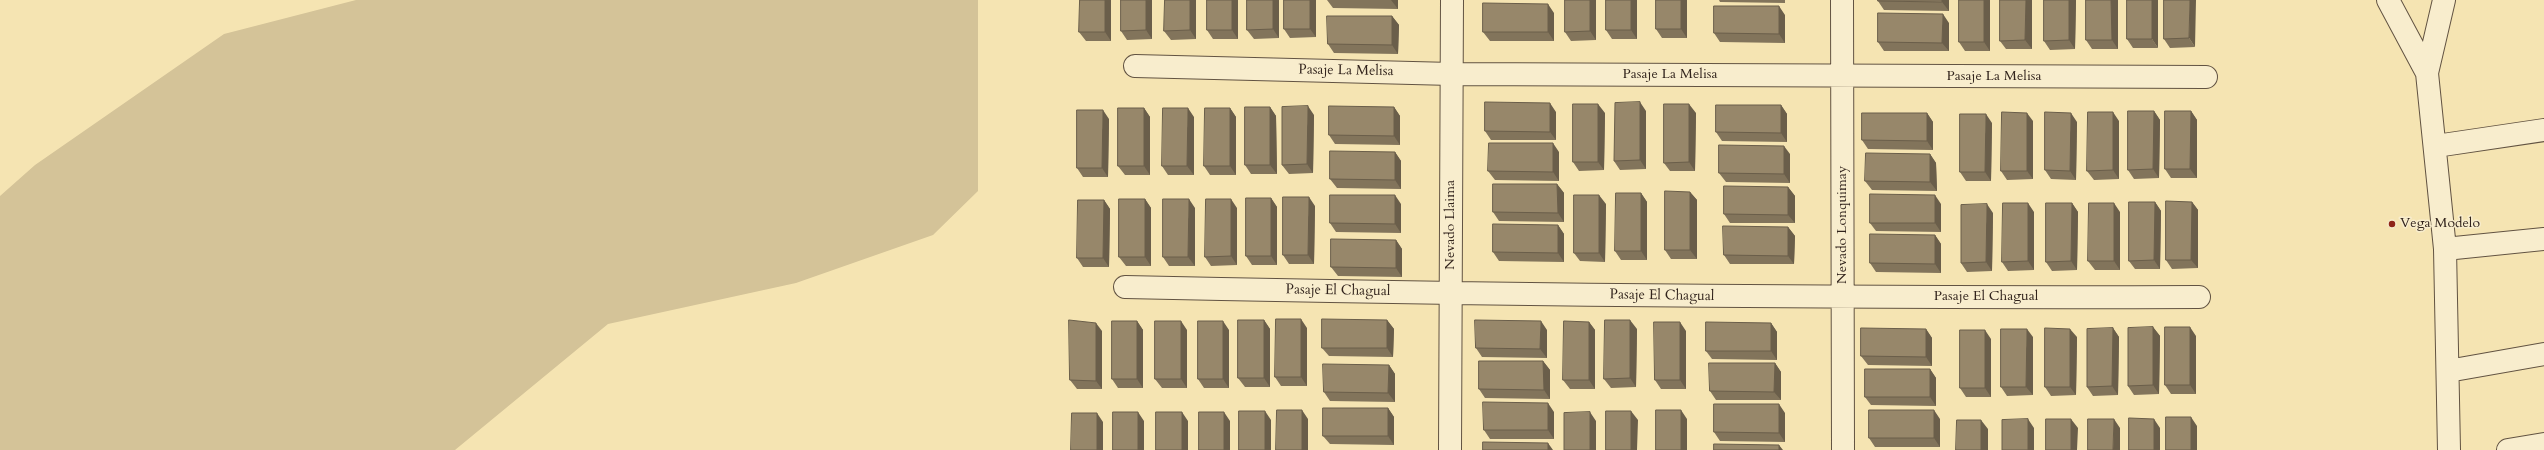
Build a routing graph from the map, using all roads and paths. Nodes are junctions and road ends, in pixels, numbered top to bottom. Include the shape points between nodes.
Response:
1 (1452, 0) edge
2 (1842, 0) edge
3 (2388, 0) edge
4 (2444, 0) edge
5 (1135, 66) dead end
6 (2427, 73) junction
7 (1452, 74) junction
8 (1842, 76) junction
9 (2206, 77) dead end
10 (2544, 130) edge
11 (2436, 146) junction
12 (2544, 239) edge
13 (2445, 249) junction
14 (1125, 286) dead end
15 (1450, 294) junction
16 (2199, 297) dead end
17 (1843, 298) junction
18 (2544, 354) edge
19 (2448, 371) junction
20 (2544, 444) edge
21 (1450, 450) edge
22 (1843, 450) edge
23 (2449, 450) edge
24 (2508, 450) edge

1 - 7 street, Nevado Llaima
2 - 8 street, Nevado Lonquimay
3 - 6 street
4 - 6 street
5 - 7 street, Pasaje La Melisa
6 - 11 street
7 - 8 street, Pasaje La Melisa
7 - 15 street, Nevado Llaima
8 - 9 street, Pasaje La Melisa
8 - 17 street, Nevado Lonquimay
10 - 11 street
11 - 13 street
12 - 13 street
13 - 19 street
14 - 15 street, Pasaje El Chagual
15 - 17 street, Pasaje El Chagual
15 - 21 street, Nevado Llaima
16 - 17 street, Pasaje El Chagual
17 - 22 street, Nevado Lonquimay
18 - 19 street
19 - 23 street
20 - 24 street

